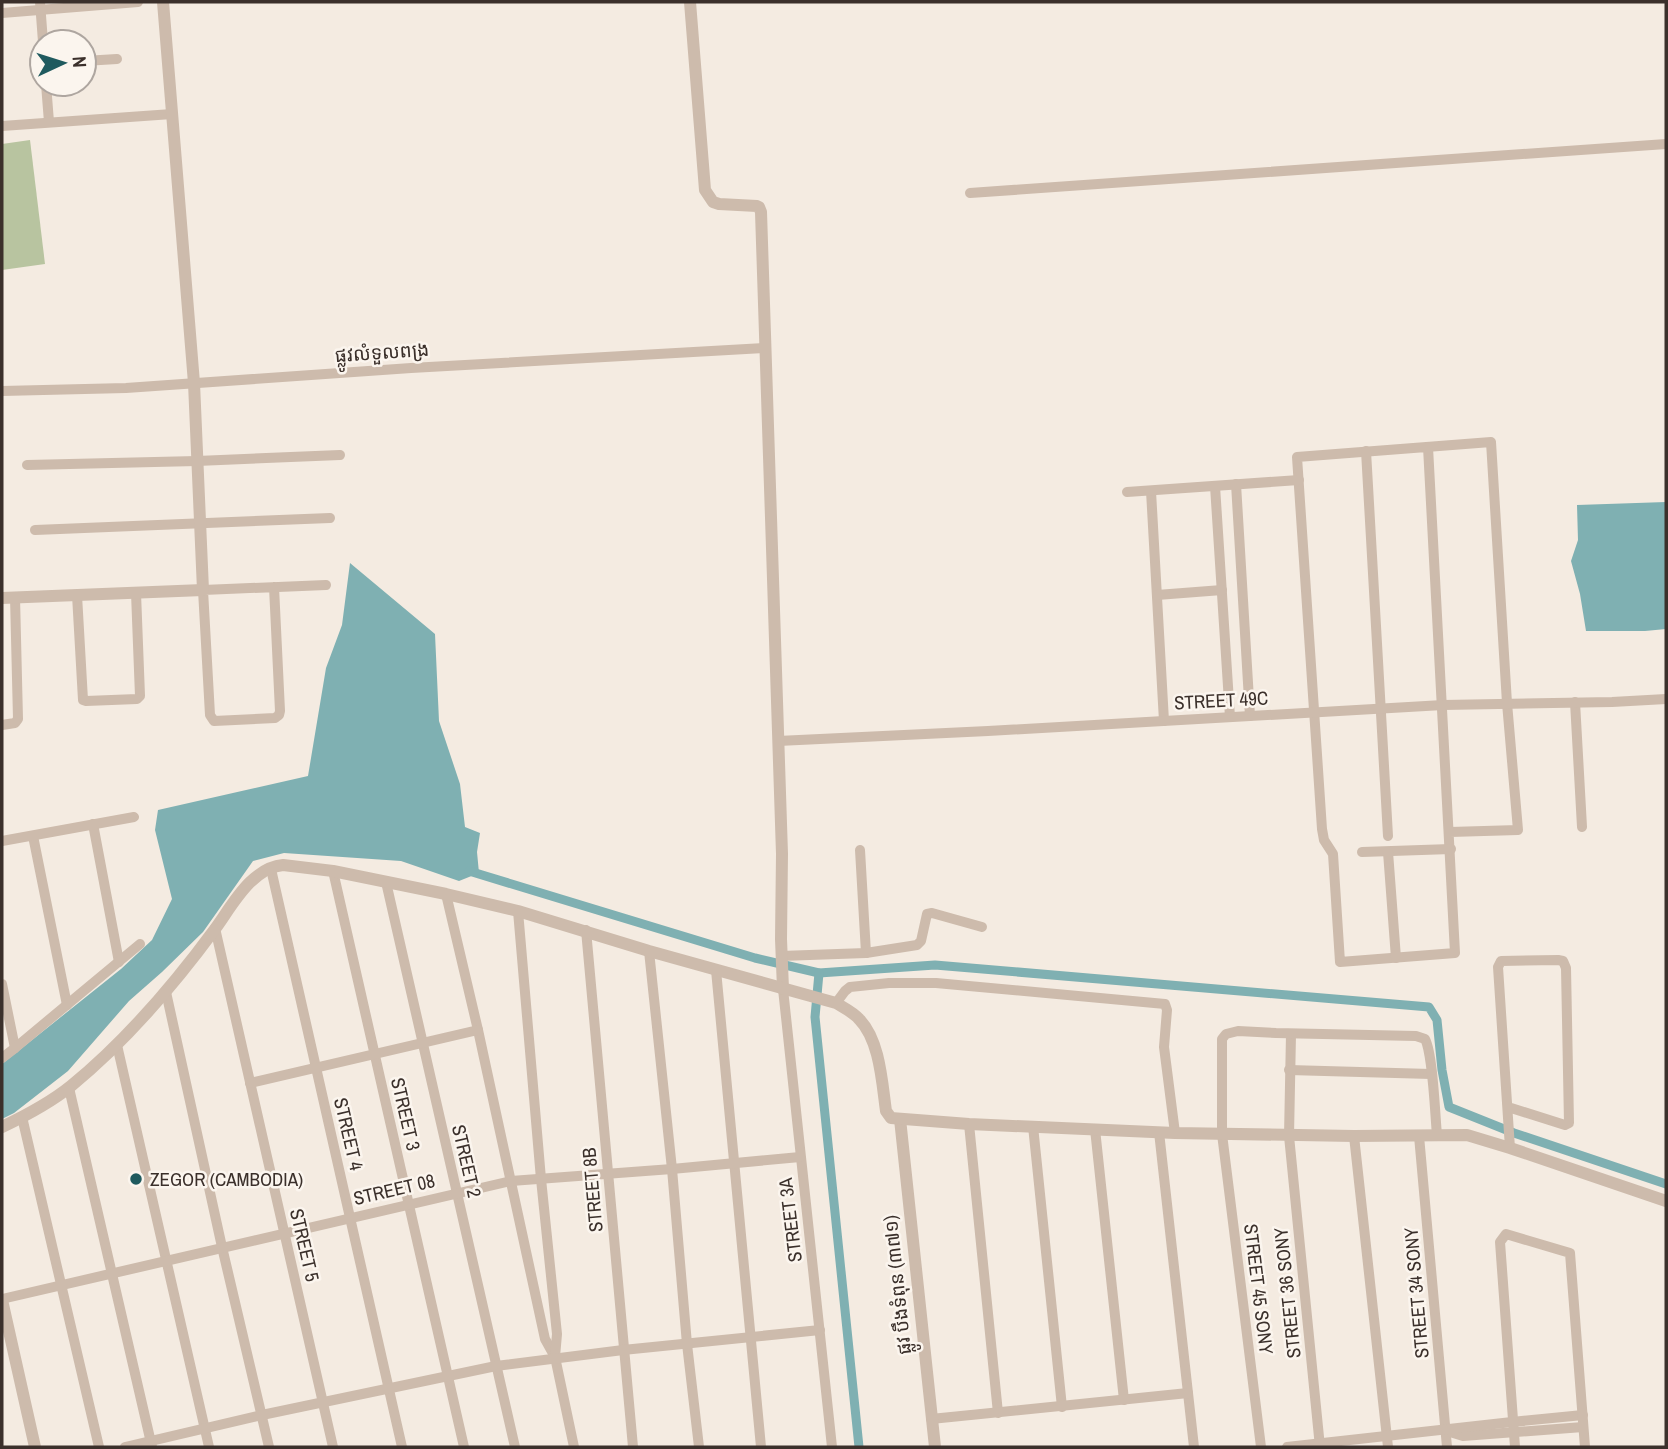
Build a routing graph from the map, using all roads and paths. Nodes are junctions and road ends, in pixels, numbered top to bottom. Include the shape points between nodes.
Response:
1 (138, 2) edge
2 (163, 2) edge
3 (690, 2) edge
4 (41, 6) edge
5 (2, 13) edge
6 (42, 28) edge
7 (117, 59) dead end
8 (98, 60) edge
9 (47, 98) edge
10 (172, 114) junction
11 (49, 122) junction
12 (2, 126) edge
13 (1666, 144) edge
14 (970, 193) dead end
15 (765, 348) junction
16 (194, 383) junction
17 (2, 391) edge
18 (1428, 447) junction
19 (1366, 451) junction
20 (340, 455) dead end
21 (197, 461) junction
22 (27, 465) dead end
23 (1299, 480) junction
24 (1236, 484) junction
25 (1215, 486) junction
26 (1151, 491) junction
27 (1127, 492) dead end
28 (330, 518) dead end
29 (200, 523) junction
30 (34, 530) dead end
31 (1242, 581) junction
32 (326, 585) dead end
33 (274, 587) junction
34 (203, 590) junction
35 (1222, 591) junction
36 (136, 593) junction
37 (77, 595) junction
38 (1157, 595) junction
39 (8, 598) edge
40 (1243, 599) junction
41 (1666, 699) edge
42 (1575, 702) junction
43 (1507, 703) junction
44 (1443, 705) junction
45 (1381, 709) junction
46 (1315, 713) junction
47 (1250, 716) junction
48 (1230, 718) junction
49 (1164, 721) junction
50 (2, 725) edge
51 (778, 741) junction
52 (134, 817) dead end
53 (93, 824) junction
54 (1582, 827) dead end
55 (1450, 832) junction
56 (33, 836) junction
57 (1388, 836) dead end
58 (2, 841) edge
59 (1451, 849) junction
60 (860, 850) dead end
61 (1362, 852) dead end
62 (1388, 852) junction
63 (271, 869) junction
64 (333, 871) junction
65 (386, 881) junction
66 (446, 894) junction
67 (518, 911) junction
68 (982, 927) dead end
69 (215, 928) junction
70 (586, 930) junction
71 (140, 944) dead end
72 (649, 951) junction
73 (866, 953) junction
74 (1396, 958) junction
75 (120, 962) junction
76 (782, 962) junction
77 (716, 970) junction
78 (2, 984) edge
79 (783, 989) junction
80 (166, 992) junction
81 (836, 1003) junction
82 (67, 1005) junction
83 (478, 1030) junction
84 (1291, 1034) junction
85 (423, 1043) junction
86 (117, 1045) junction
87 (15, 1048) junction
88 (375, 1054) junction
89 (2, 1058) edge
90 (316, 1067) junction
91 (1289, 1070) junction
92 (1431, 1074) junction
93 (250, 1083) junction
94 (69, 1088) junction
95 (1508, 1111) junction
96 (22, 1117) junction
97 (900, 1119) junction
98 (969, 1124) junction
99 (1033, 1126) junction
100 (2, 1127) edge
101 (1095, 1129) junction
102 (1159, 1132) junction
103 (1175, 1133) junction
104 (1222, 1134) junction
105 (1437, 1135) junction
106 (1289, 1136) junction
107 (1354, 1136) junction
108 (1419, 1136) junction
109 (1509, 1144) junction
110 (800, 1157) junction
111 (734, 1163) junction
112 (672, 1169) junction
113 (608, 1175) junction
114 (541, 1179) junction
115 (511, 1181) junction
116 (457, 1192) junction
117 (1666, 1201) edge
118 (409, 1204) junction
119 (350, 1217) junction
120 (285, 1233) junction
121 (222, 1247) junction
122 (166, 1260) junction
123 (112, 1273) junction
124 (61, 1285) junction
125 (2, 1300) edge
126 (820, 1330) junction
127 (751, 1338) junction
128 (687, 1344) junction
129 (623, 1349) junction
130 (555, 1357) junction
131 (496, 1366) junction
132 (448, 1376) junction
133 (389, 1387) junction
134 (1188, 1393) junction
135 (1124, 1400) junction
136 (323, 1402) junction
137 (1062, 1407) junction
138 (998, 1413) junction
139 (262, 1415) junction
140 (1583, 1415) junction
141 (931, 1419) junction
142 (1513, 1427) junction
143 (1583, 1427) junction
144 (205, 1428) junction
145 (1446, 1430) junction
146 (1387, 1442) edge
147 (151, 1444) edge
148 (1320, 1446) edge
149 (35, 1447) edge
150 (99, 1447) edge
151 (125, 1447) edge
152 (209, 1447) edge
153 (269, 1447) edge
154 (333, 1447) edge
155 (402, 1447) edge
156 (464, 1447) edge
157 (515, 1447) edge
158 (574, 1447) edge
159 (633, 1447) edge
160 (699, 1447) edge
161 (761, 1447) edge
162 (832, 1447) edge
163 (935, 1447) edge
164 (1194, 1447) edge
165 (1261, 1447) edge
166 (1287, 1447) edge
167 (1447, 1447) edge
168 (1515, 1447) edge
169 (1585, 1447) edge

1 - 4 street
2 - 10 street
3 - 15 street via 704,183 713,202 760,209
4 - 5 street
4 - 6 street
7 - 8 street
9 - 11 street
10 - 11 street
10 - 16 street
11 - 12 street
13 - 14 street
15 - 16 street, ផ្លូវលំទួលពង្រ
15 - 51 street
16 - 17 street, ផ្លូវលំទួលពង្រ
16 - 21 street
18 - 19 street
18 - 43 street via 1491,442
18 - 44 street
19 - 23 street via 1297,457
19 - 45 street
20 - 21 street
21 - 22 street
21 - 29 street
23 - 24 street
23 - 46 street
24 - 25 street
24 - 31 street
25 - 26 street
25 - 35 street
26 - 27 street
26 - 38 street
28 - 29 street
29 - 30 street
29 - 34 street
31 - 35 street
31 - 40 street
32 - 33 street
33 - 34 street
33 - 34 street via 279,715 239,720 214,721 210,715
34 - 36 street
35 - 38 street
35 - 40 street
35 - 48 street
36 - 37 street
36 - 37 street via 140,696 124,700 83,700
37 - 39 street
38 - 49 street
39 - 50 street via 19,719
40 - 47 street
41 - 42 street, STREET 49C
42 - 43 street, STREET 49C
42 - 54 street
43 - 44 street, STREET 49C
43 - 55 street via 1518,830
44 - 45 street, STREET 49C
44 - 55 street
45 - 46 street, STREET 49C
45 - 57 street
46 - 47 street, STREET 49C
46 - 74 street via 1322,829 1333,854 1339,961
47 - 48 street, STREET 49C
48 - 49 street, STREET 49C
49 - 51 street, STREET 49C
51 - 76 street
52 - 53 street
53 - 56 street
53 - 75 street
55 - 59 street
56 - 58 street
56 - 82 street
59 - 62 street
59 - 74 street via 1455,953
60 - 73 street
61 - 62 street
62 - 74 street
63 - 64 street
63 - 69 street via 240,893
63 - 90 street, STREET 4
64 - 65 street
64 - 88 street, STREET 3
65 - 66 street
65 - 85 street, STREET 2
66 - 67 street
66 - 83 street
67 - 70 street
67 - 114 street
68 - 73 street via 927,914 917,945
69 - 80 street
69 - 93 street, STREET 5
70 - 72 street
70 - 113 street, STREET 8B
71 - 75 street
72 - 77 street
72 - 112 street
73 - 76 street
75 - 82 street
76 - 79 street
77 - 79 street
77 - 111 street
78 - 87 street
79 - 81 street
79 - 110 street, STREET 3A
80 - 86 street
80 - 121 street
81 - 97 street via 852,1013 874,1042 886,1111 891,1118
81 - 103 street via 850,987 936,983 1165,1004 1164,1047
82 - 87 street
83 - 85 street
83 - 115 street
84 - 91 street, STREET 36 SONY
84 - 92 street via 1416,1036 1427,1044
84 - 104 street, STREET 45 SONY via 1238,1031 1222,1039
85 - 88 street
85 - 116 street, STREET 2
86 - 94 street
86 - 122 street
87 - 89 street
88 - 90 street
88 - 118 street, STREET 3
90 - 93 street
90 - 119 street, STREET 4
91 - 92 street
91 - 106 street, STREET 36 SONY
92 - 105 street
93 - 120 street, STREET 5
94 - 96 street
94 - 123 street
95 - 95 street via 1569,1123 1563,961 1501,961 1498,967
95 - 109 street
96 - 100 street
96 - 124 street
97 - 98 street
97 - 141 street, ផ្លូវ បឹងទំពុន (៣៧១)
98 - 99 street
98 - 138 street
99 - 101 street
99 - 137 street
101 - 102 street
101 - 135 street
102 - 103 street
102 - 134 street
103 - 104 street
104 - 106 street
104 - 165 street, STREET 45 SONY
105 - 108 street
105 - 109 street via 1467,1135
106 - 107 street
106 - 148 street, STREET 36 SONY
107 - 108 street
107 - 146 street
108 - 145 street, STREET 34 SONY
109 - 117 street
110 - 111 street, STREET 08
110 - 126 street, STREET 3A
111 - 112 street, STREET 08
111 - 127 street
112 - 113 street, STREET 08
112 - 128 street
113 - 114 street, STREET 08
113 - 129 street, STREET 8B
114 - 115 street, STREET 08
114 - 130 street via 557,1334
115 - 116 street, STREET 08
115 - 130 street via 545,1339
116 - 118 street, STREET 08
116 - 131 street, STREET 2
118 - 119 street, STREET 08
118 - 132 street, STREET 3
119 - 120 street, STREET 08
119 - 133 street, STREET 4
120 - 121 street, STREET 08
120 - 136 street, STREET 5
121 - 122 street, STREET 08
121 - 139 street
122 - 123 street, STREET 08
122 - 144 street
123 - 124 street, STREET 08
123 - 147 street
124 - 125 street, STREET 08
124 - 150 street
125 - 149 street
126 - 127 street
126 - 162 street, STREET 3A
127 - 128 street
127 - 161 street
128 - 129 street
128 - 160 street
129 - 130 street
129 - 159 street, STREET 8B
130 - 131 street
130 - 158 street
131 - 132 street
131 - 157 street, STREET 2
132 - 133 street
132 - 156 street, STREET 3
133 - 136 street
133 - 155 street, STREET 4
134 - 135 street
134 - 164 street
135 - 137 street
136 - 139 street
136 - 154 street, STREET 5
137 - 138 street
138 - 141 street
139 - 144 street
139 - 153 street
140 - 142 street
140 - 142 street via 1570,1253 1506,1234 1500,1242
140 - 143 street
141 - 163 street, ផ្លូវ បឹងទំពុន (៣៧១)
142 - 143 street
142 - 145 street via 1463,1436
142 - 168 street
143 - 169 street
144 - 147 street
144 - 152 street
145 - 146 street
145 - 167 street, STREET 34 SONY
146 - 148 street
147 - 151 street
148 - 166 street

